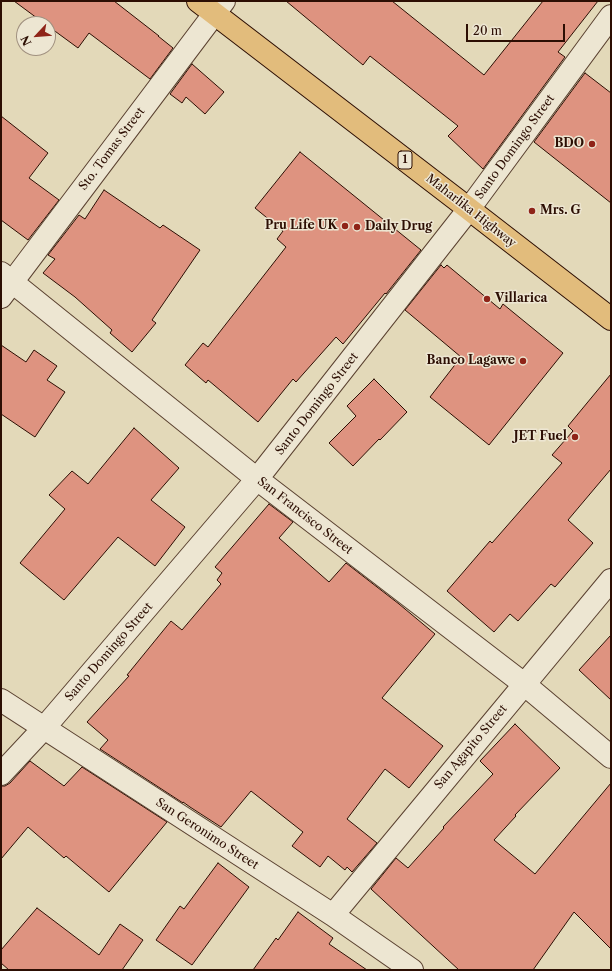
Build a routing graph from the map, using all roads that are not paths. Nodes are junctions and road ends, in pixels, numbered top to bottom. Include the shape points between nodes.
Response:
1 (212, 5) edge
2 (611, 16) edge
3 (469, 209) junction
4 (5, 284) edge
5 (611, 319) edge
6 (257, 479) junction
7 (611, 580) edge
8 (524, 684) junction
9 (1, 700) edge
10 (44, 728) junction
11 (611, 756) edge
12 (1, 774) edge
13 (333, 915) junction
14 (412, 970) edge

1 - 3 highway, Maharlika Highway / 1
1 - 4 street, Sto. Tomas Street
2 - 3 street, Santo Domingo Street
3 - 5 highway, Maharlika Highway / 1
3 - 6 street, Santo Domingo Street
4 - 6 street, San Francisco Street
6 - 8 street, San Francisco Street
6 - 10 street, Santo Domingo Street
7 - 8 street, San Agapito Street
8 - 11 street, San Francisco Street
8 - 13 street, San Agapito Street
9 - 10 street, San Geronimo Street
10 - 12 street, Santo Domingo Street
10 - 13 street, San Geronimo Street
13 - 14 street, San Geronimo Street

